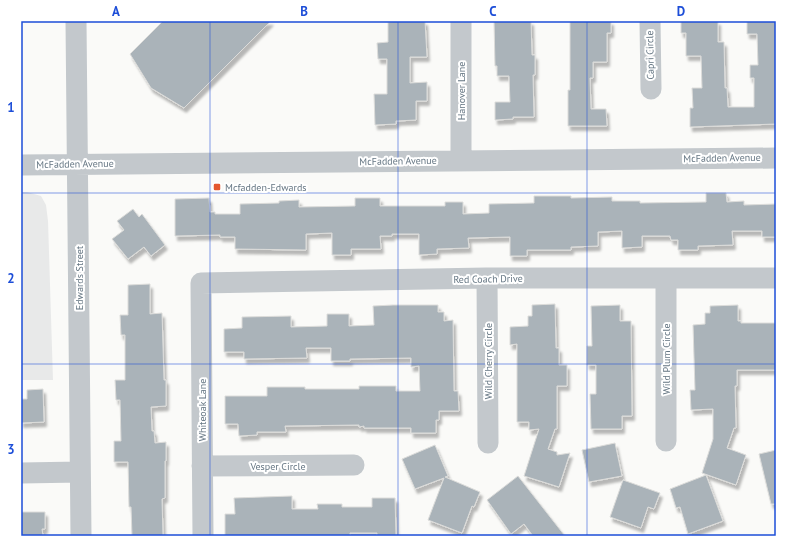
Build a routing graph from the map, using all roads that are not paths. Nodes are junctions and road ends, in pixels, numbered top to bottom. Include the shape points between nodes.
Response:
1 (76, 21) edge
2 (461, 21) edge
3 (650, 21) edge
4 (651, 89) dead end
5 (776, 158) edge
6 (461, 160) junction
7 (78, 164) junction
8 (21, 165) edge
9 (487, 278) junction
10 (666, 278) junction
11 (776, 278) edge
12 (201, 283) joint
13 (666, 441) dead end
14 (488, 443) dead end
15 (354, 465) dead end
16 (202, 466) junction
17 (80, 472) junction
18 (21, 473) edge
19 (81, 536) edge
20 (203, 536) edge

1 - 7 street, Edwards Street
2 - 6 street, Hanover Lane
3 - 4 street, Capri Circle
5 - 6 street, McFadden Avenue
6 - 7 street, McFadden Avenue
7 - 8 street, McFadden Avenue
7 - 17 street, Edwards Street
9 - 10 street, Red Coach Drive
9 - 12 street, Red Coach Drive
9 - 14 street, Wild Cherry Circle
10 - 11 street, Red Coach Drive
10 - 13 street, Wild Plum Circle
12 - 16 street, Whiteoak Lane
15 - 16 street, Vesper Circle
16 - 20 street, Whiteoak Lane
17 - 18 street
17 - 19 street, Edwards Street

